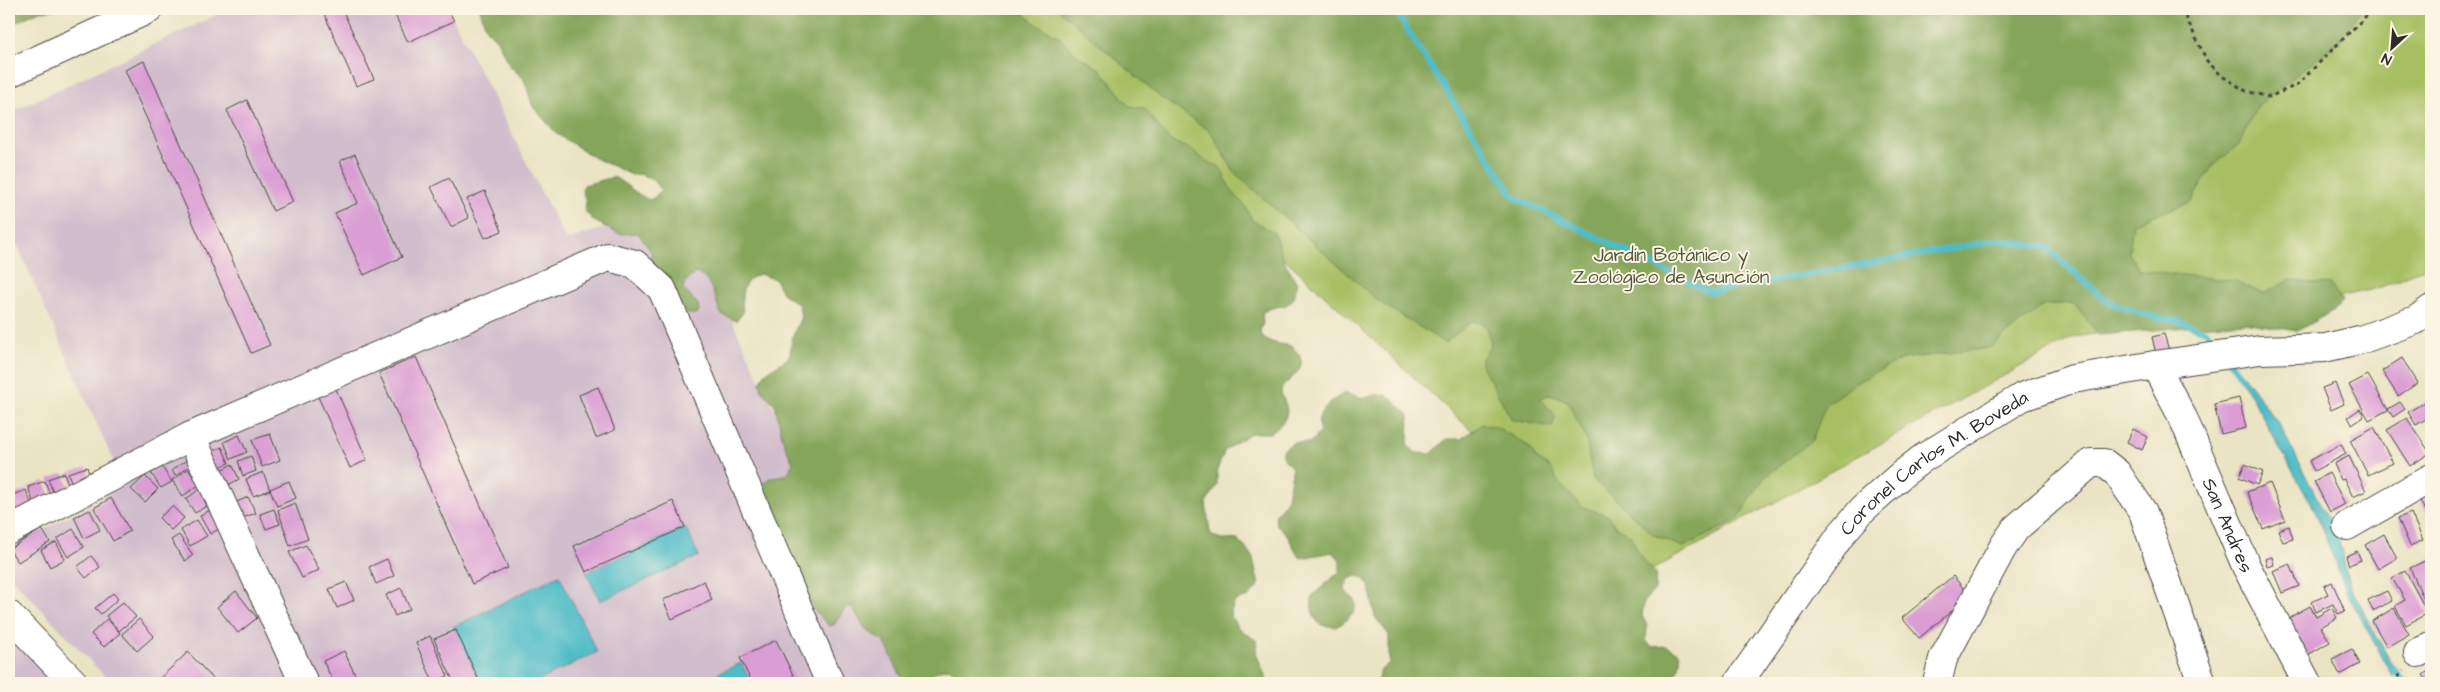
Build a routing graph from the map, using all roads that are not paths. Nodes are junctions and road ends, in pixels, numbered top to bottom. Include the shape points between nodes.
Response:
1 (149, 9) edge
2 (9, 73) edge
3 (2431, 309) edge
4 (2155, 365) junction
5 (191, 436) junction
6 (2431, 478) edge
7 (2347, 526) dead end
8 (9, 530) edge
9 (9, 615) edge
10 (74, 683) edge
11 (304, 683) edge
12 (830, 683) edge
13 (1738, 683) edge
14 (1937, 683) edge
15 (2202, 683) edge
16 (2307, 683) edge

1 - 2 street
3 - 4 street, Coronel Carlos M. Boveda via 2416,320 2363,339 2324,348 2260,350
4 - 13 street, Coronel Carlos M. Boveda via 2074,379 2022,397 1900,476 1863,508 1843,532
4 - 16 street, San Andres via 2183,418 2246,566
5 - 8 street
5 - 11 street
5 - 12 street via 608,257 635,264 662,289
6 - 7 street
9 - 10 street
14 - 15 street via 1943,659 2016,528 2091,463 2104,463 2117,473 2143,512

